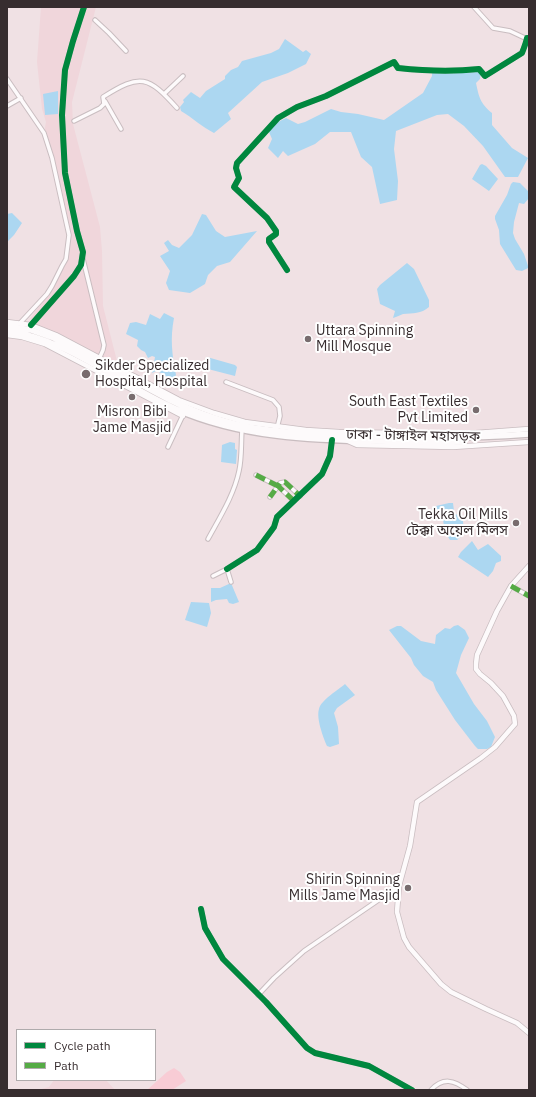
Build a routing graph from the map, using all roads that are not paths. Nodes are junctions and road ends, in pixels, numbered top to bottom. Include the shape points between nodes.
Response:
1 (84, 7) edge
2 (474, 7) edge
3 (95, 20) dead end
4 (528, 39) edge
5 (126, 50) dead end
6 (184, 76) dead end
7 (7, 79) edge
8 (164, 94) junction
9 (21, 98) junction
10 (104, 101) junction
11 (7, 106) edge
12 (177, 108) dead end
13 (74, 121) dead end
14 (121, 129) dead end
15 (82, 258) junction
16 (287, 270) dead end
17 (7, 322) edge
18 (20, 323) junction
19 (31, 325) junction
20 (7, 326) edge
21 (7, 331) edge
22 (7, 335) edge
23 (99, 360) junction
24 (226, 382) dead end
25 (184, 414) junction
26 (277, 429) junction
27 (529, 429) edge
28 (242, 430) junction
29 (529, 434) edge
30 (349, 436) junction
31 (529, 438) edge
32 (332, 440) junction
33 (529, 442) edge
34 (168, 447) dead end
35 (256, 475) dead end
36 (278, 486) junction
37 (270, 496) dead end
38 (300, 496) junction
39 (294, 501) junction
40 (208, 539) dead end
41 (529, 566) edge
42 (227, 569) junction
43 (213, 576) dead end
44 (231, 582) dead end
45 (511, 586) junction
46 (529, 596) edge
47 (399, 886) junction
48 (201, 909) dead end
49 (258, 996) junction
50 (529, 1033) edge
51 (412, 1090) edge
52 (431, 1090) edge
53 (467, 1090) edge

1 - 15 street via 65,70 62,115 65,173 83,252
2 - 4 street via 493,28 510,31
3 - 5 street
4 - 16 street via 522,53 485,76 479,69 420,71 398,68 394,62 278,118 237,163 239,178 234,187 267,218 276,231 269,242
6 - 8 street
7 - 9 street
8 - 10 street via 153,85 140,81 118,88 104,97
8 - 12 street
9 - 11 street
9 - 18 street via 44,133 52,158 69,243 66,259 52,286
10 - 13 street via 100,108
10 - 14 street
15 - 19 street via 74,276
15 - 23 street via 104,345
17 - 18 main road
18 - 19 main road
19 - 23 main road via 56,335
20 - 23 highway, ঢাকা - টাঙ্গাইল মহাসড়ক via 31,330 54,338
21 - 25 highway, ঢাকা - টাঙ্গাইল মহাসড়ক via 42,338
22 - 25 main road via 46,344
23 - 26 highway, ঢাকা - টাঙ্গাইল মহাসড়ক via 196,412 241,425
24 - 26 street via 273,400 280,412
25 - 28 highway, ঢাকা - টাঙ্গাইল মহাসড়ক
25 - 34 street
26 - 30 highway, ঢাকা - টাঙ্গাইল মহাসড়ক
27 - 30 main road via 462,434
28 - 32 highway, ঢাকা - টাঙ্গাইল মহাসড়ক
28 - 40 street via 240,469 236,484
29 - 30 highway, ঢাকা - টাঙ্গাইল মহাসড়ক via 444,438
30 - 31 highway, ঢাকা - টাঙ্গাইল মহাসড়ক via 443,442
30 - 32 highway, ঢাকা - টাঙ্গাইল মহাসড়ক
30 - 33 main road via 357,445 452,447
32 - 38 street via 330,456 322,474
35 - 36 street
36 - 37 street
36 - 38 street via 285,482
36 - 39 street
38 - 39 street
39 - 42 street via 277,517 274,528 257,550
41 - 45 main road
42 - 43 street
42 - 44 street
45 - 46 street
45 - 47 main road via 477,656 476,669 504,696 515,724 498,744 481,758 417,802 410,846
47 - 49 street via 304,951
47 - 50 main road via 397,912 404,938 441,984 451,992 517,1023
48 - 49 street via 205,928 223,959
49 - 51 street via 307,1048 316,1053 369,1066
52 - 53 street via 444,1081 455,1083

